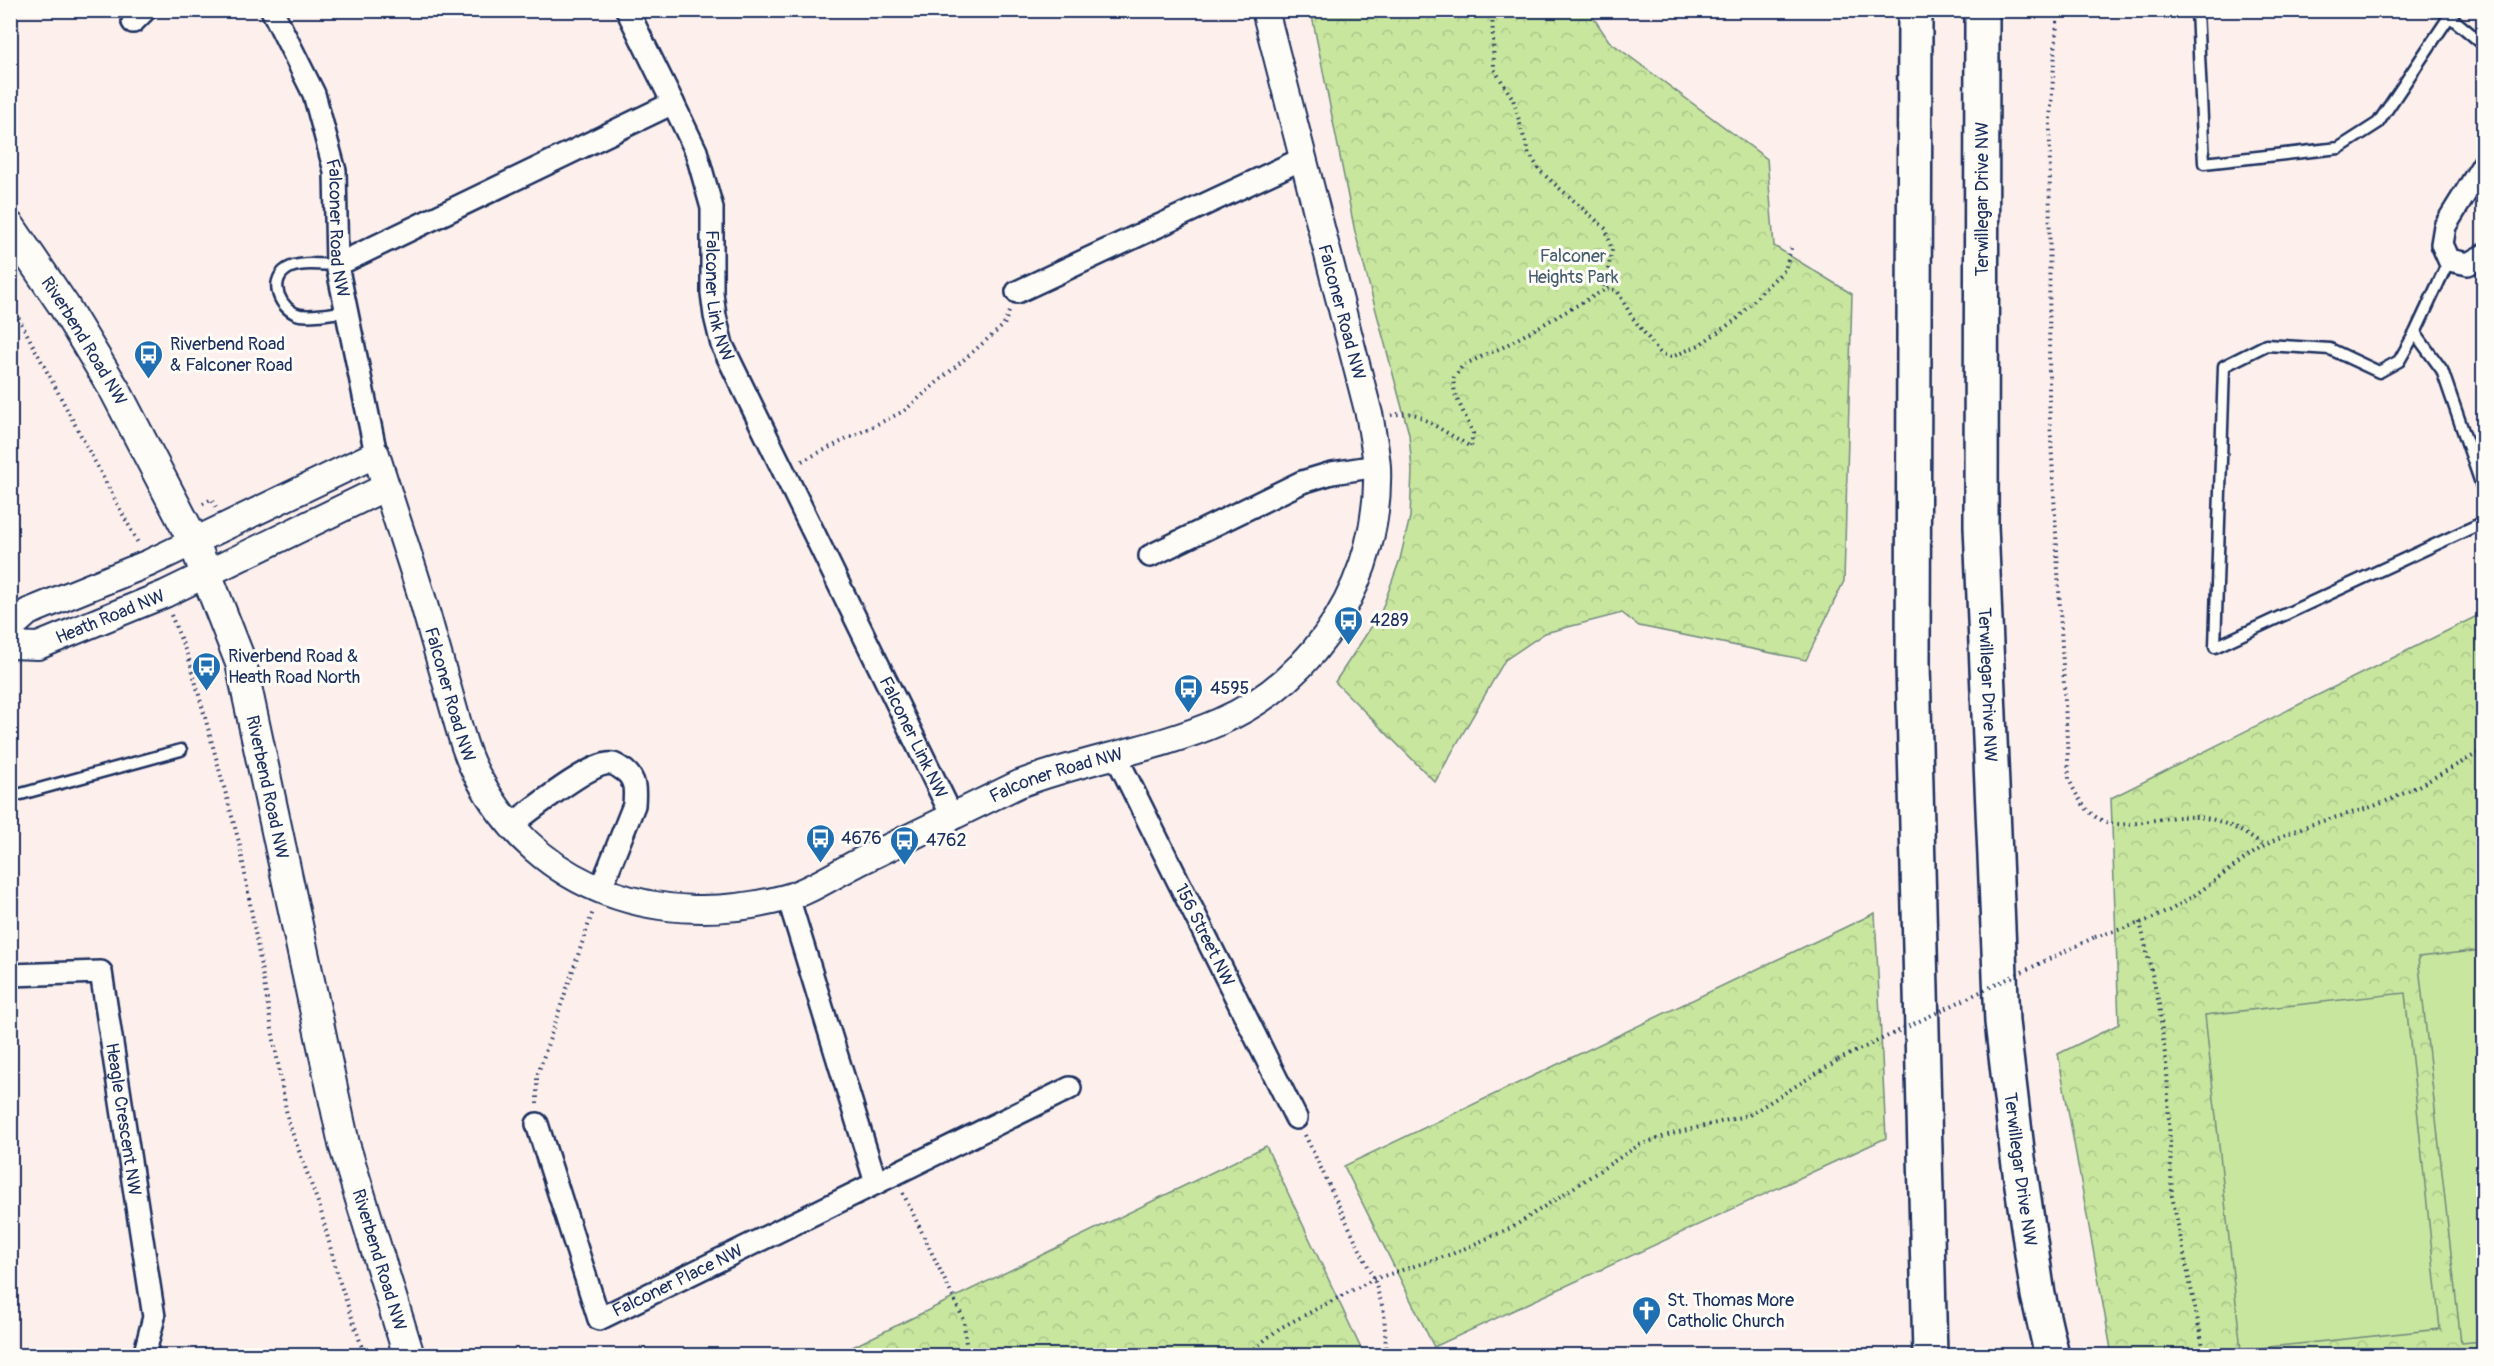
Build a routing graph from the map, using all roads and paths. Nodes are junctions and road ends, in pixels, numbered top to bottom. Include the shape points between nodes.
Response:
1 (272, 10) edge
2 (627, 10) edge
3 (1265, 10) edge
4 (1492, 10) edge
5 (1915, 10) edge
6 (1982, 10) edge
7 (2058, 10) edge
8 (2197, 10) edge
9 (2446, 14) edge
10 (2484, 45) edge
11 (673, 103) junction
12 (1302, 159) junction
13 (2484, 163) edge
14 (10, 227) edge
15 (1792, 244) dead end
16 (2484, 255) edge
17 (2449, 260) junction
18 (337, 265) junction
19 (1604, 290) junction
20 (1017, 292) joint
21 (10, 303) edge
22 (346, 311) junction
23 (2415, 333) junction
24 (1370, 418) junction
25 (376, 454) junction
26 (1377, 466) junction
27 (783, 470) junction
28 (386, 487) junction
29 (2484, 492) edge
30 (2484, 522) edge
31 (193, 540) junction
32 (1150, 556) dead end
33 (149, 563) junction
34 (208, 575) junction
35 (168, 605) junction
36 (10, 628) edge
37 (10, 645) edge
38 (181, 750) dead end
39 (2484, 750) edge
40 (1115, 754) junction
41 (10, 795) edge
42 (952, 816) junction
43 (511, 825) junction
44 (2264, 846) junction
45 (600, 890) junction
46 (788, 897) junction
47 (2140, 922) junction
48 (10, 975) edge
49 (1070, 1088) dead end
50 (1296, 1118) joint
51 (537, 1124) joint
52 (885, 1179) junction
53 (1374, 1279) junction
54 (144, 1356) edge
55 (365, 1356) edge
56 (409, 1356) edge
57 (967, 1356) edge
58 (1245, 1356) edge
59 (1394, 1356) edge
60 (1930, 1356) edge
61 (2052, 1356) edge
62 (2205, 1356) edge

1 - 18 street, Falconer Road NW via 314,94 335,171
2 - 11 street, Falconer Link NW
3 - 12 street, Falconer Road NW
4 - 19 path via 1494,69 1513,99 1528,152 1541,172 1606,229 1612,250
5 - 60 main road via 1913,664
6 - 61 main road, Terwillegar Drive NW via 1981,526 2002,1022 2038,1295
7 - 44 path via 2050,120 2049,401 2069,779 2080,803 2105,823 2128,825 2195,817 2233,826
8 - 9 lane via 2204,163 2339,148 2378,123
9 - 10 lane
11 - 18 street
11 - 27 street, Falconer Link NW via 696,151 712,208 712,293 722,345
12 - 20 street
12 - 24 street, Falconer Road NW
13 - 17 street via 2445,226 2442,244
14 - 31 main road, Riverbend Road NW via 99,364
15 - 19 path via 1785,270 1737,319 1699,345 1672,357 1660,353 1647,339 1618,292
16 - 17 street via 2468,264
17 - 23 lane
18 - 22 street, Falconer Road NW
18 - 22 lane via 287,269 277,288 281,303 300,315
19 - 24 path via 1463,365 1453,379 1455,394 1473,433 1471,447 1417,415
20 - 27 path via 1004,325 904,411
21 - 33 path
22 - 25 street, Falconer Road NW
23 - 29 lane via 2442,370
23 - 30 lane via 2399,361 2379,372 2330,349 2266,345 2224,366 2215,647
24 - 26 street, Falconer Road NW
25 - 28 street, Falconer Road NW
25 - 31 street
26 - 32 street via 1332,472 1302,482
26 - 40 street, Falconer Road NW via 1369,548 1357,581 1329,630 1292,677 1267,697 1220,722
27 - 42 street, Falconer Link NW
28 - 34 street
28 - 43 street, Falconer Road NW via 463,744 481,783
31 - 33 street, Heath Road NW
31 - 34 main road, Riverbend Road NW
33 - 36 street, Heath Road NW via 28,612
34 - 35 street, Heath Road NW
34 - 56 main road, Riverbend Road NW via 241,663 344,1144
35 - 37 street, Heath Road NW via 38,646
35 - 55 path via 190,662 240,846 288,1120 320,1208
38 - 41 lane
39 - 44 path via 2374,806 2315,823
40 - 42 street, Falconer Road NW via 1055,770
40 - 50 street, 156 Street NW
42 - 46 street, Falconer Road NW
43 - 45 street, Falconer Road NW via 573,878
43 - 45 street via 594,767 613,764 622,769 632,778 634,805
44 - 47 path via 2198,893
45 - 46 street, Falconer Road NW via 651,906 693,910 739,908
45 - 51 path via 537,1076
46 - 52 street
47 - 53 path, bridge via 2095,937 1838,1060 1749,1115 1639,1145 1513,1227 1452,1254
47 - 62 path via 2159,1004 2167,1071 2172,1196
48 - 54 street, Heagle Crescent NW via 101,972 154,1317
49 - 52 street, Falconer Place NW
50 - 53 path
51 - 52 street, Falconer Place NW via 599,1319
52 - 57 path via 964,1320
53 - 58 path via 1280,1328
53 - 59 path via 1384,1312 1386,1348

